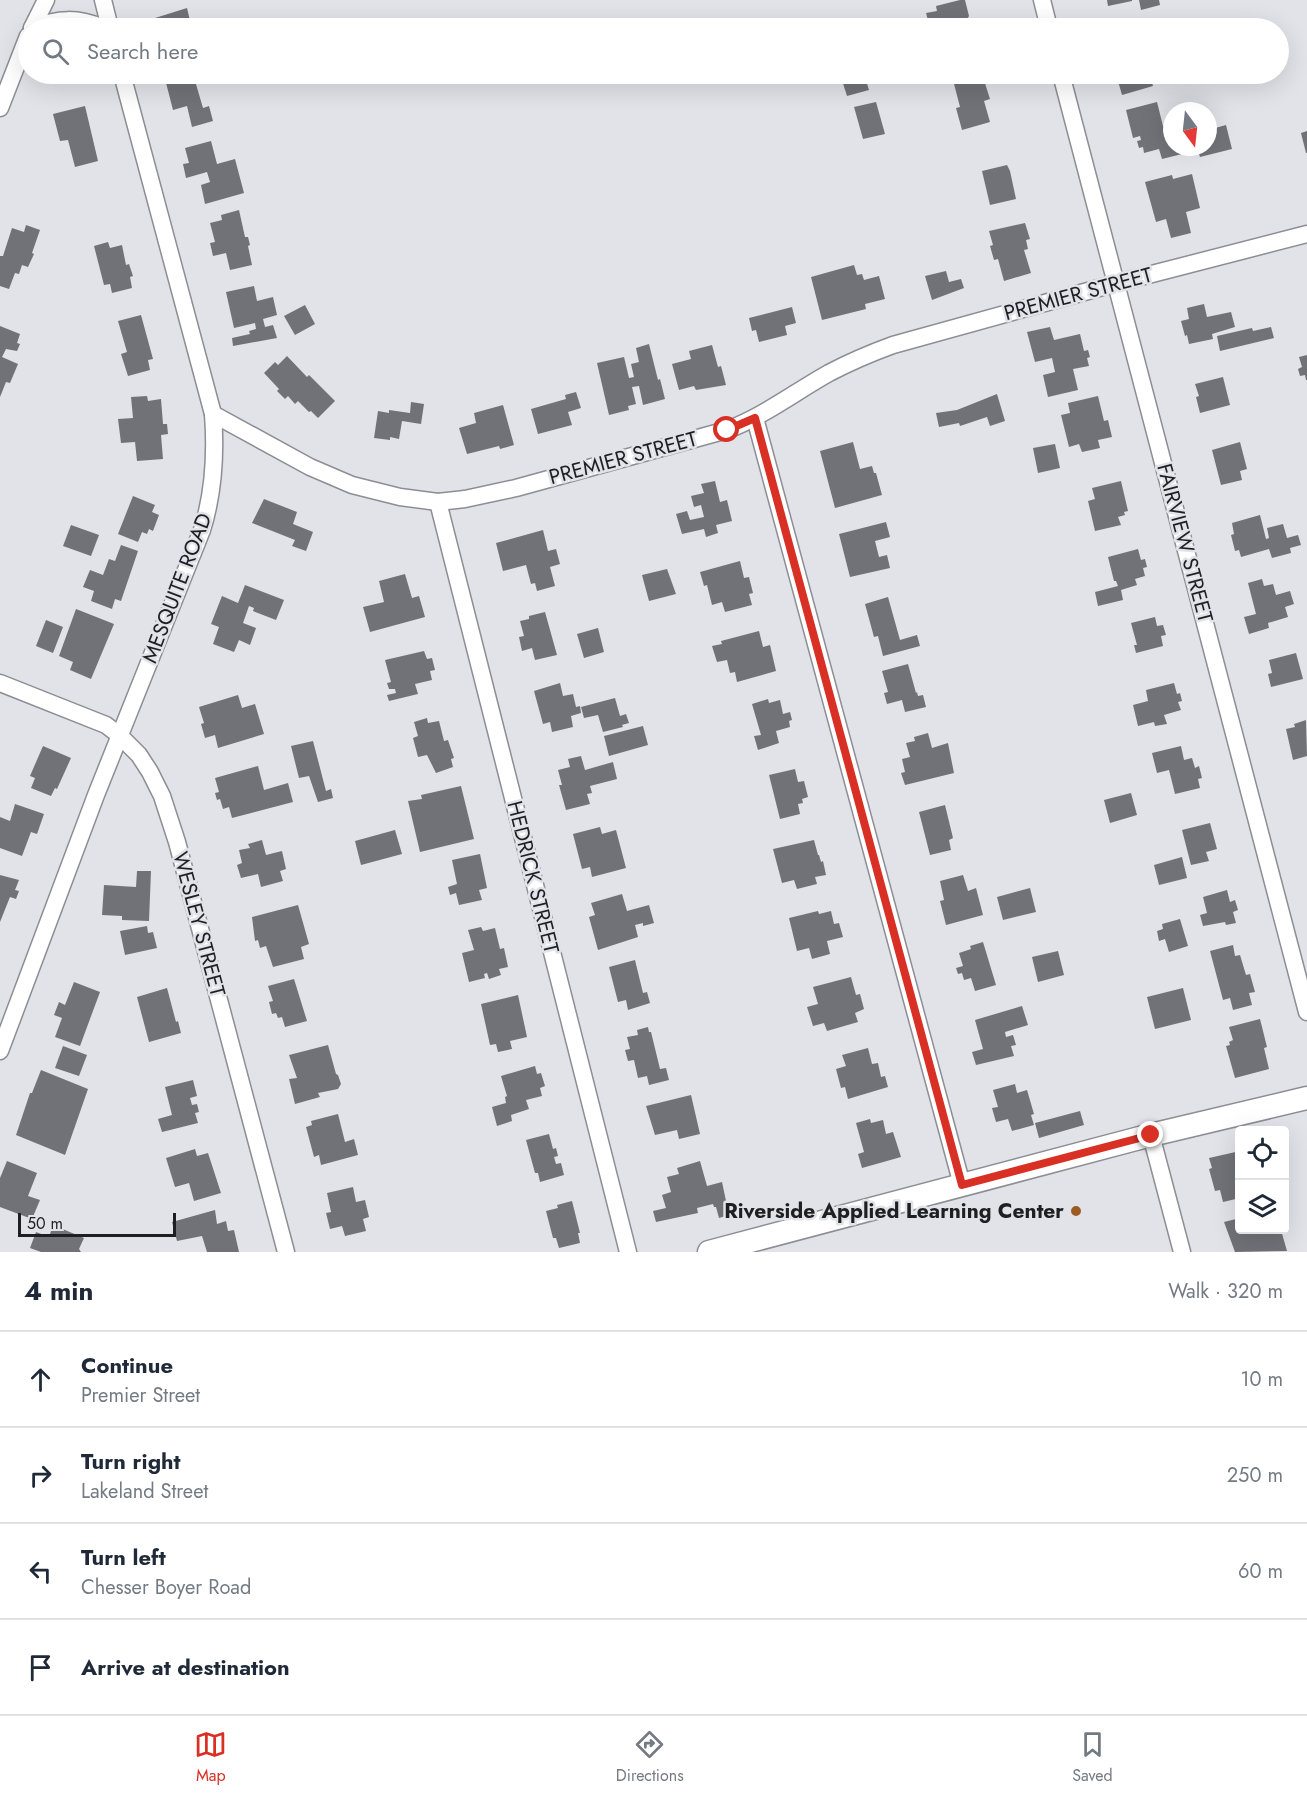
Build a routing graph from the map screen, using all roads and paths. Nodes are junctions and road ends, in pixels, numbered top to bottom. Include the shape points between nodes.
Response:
1 (46, 0) edge
2 (103, 0) edge
3 (1042, 0) edge
4 (37, 18) edge
5 (108, 18) edge
6 (1046, 18) edge
7 (18, 62) edge
8 (125, 84) edge
9 (1064, 84) edge
10 (0, 108) edge
11 (1307, 234) edge
12 (1117, 283) junction
13 (213, 414) junction
14 (755, 418) junction
15 (438, 502) junction
16 (0, 682) edge
17 (119, 735) junction
18 (1307, 1012) edge
19 (0, 1051) edge
20 (1307, 1098) edge
21 (1151, 1135) junction
22 (962, 1185) junction
23 (286, 1252) edge
24 (628, 1252) edge
25 (709, 1252) edge
26 (1182, 1252) edge

1 - 4 street
2 - 5 street
3 - 6 street
7 - 10 street
8 - 13 street, MESQUITE ROAD
9 - 12 street, FAIRVIEW STREET
11 - 12 street, PREMIER STREET
12 - 14 street, PREMIER STREET via 893,345 830,373
12 - 18 street, FAIRVIEW STREET
13 - 15 street, PREMIER STREET via 310,467 352,485 400,498
13 - 17 street, MESQUITE ROAD via 214,471 208,511
14 - 15 street, PREMIER STREET via 727,430 516,488
14 - 22 street
15 - 24 street, HEDRICK STREET
16 - 17 street, WESLEY STREET via 106,725
17 - 19 street, MESQUITE ROAD
17 - 23 street, WESLEY STREET via 150,772 170,819
20 - 21 street
21 - 22 street
21 - 26 street
22 - 25 street

